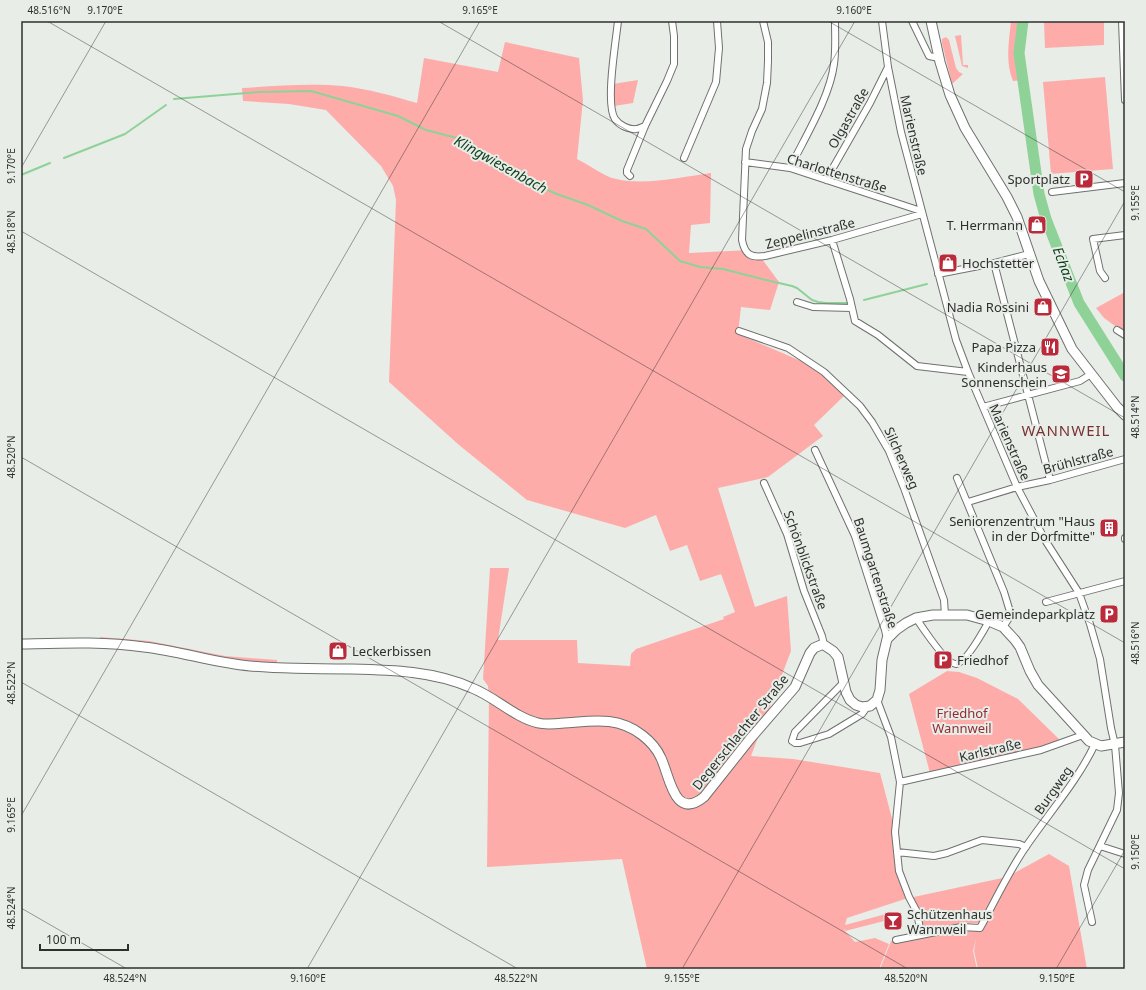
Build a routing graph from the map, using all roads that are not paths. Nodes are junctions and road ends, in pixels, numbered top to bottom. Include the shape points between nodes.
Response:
1 (618, 21) edge
2 (672, 21) edge
3 (717, 21) edge
4 (762, 21) edge
5 (835, 21) edge
6 (882, 21) edge
7 (912, 21) edge
8 (931, 21) edge
9 (1122, 21) edge
10 (939, 58) junction
11 (1124, 65) edge
12 (888, 67) junction
13 (1125, 100) edge
14 (645, 126) junction
15 (684, 158) dead end
16 (745, 162) junction
17 (790, 168) junction
18 (630, 176) dead end
19 (826, 180) junction
20 (1125, 183) edge
21 (1052, 192) dead end
22 (922, 213) junction
23 (1125, 235) edge
24 (832, 240) junction
25 (1029, 254) junction
26 (994, 263) junction
27 (938, 274) junction
28 (1105, 278) dead end
29 (797, 302) dead end
30 (852, 308) junction
31 (739, 330) dead end
32 (1117, 330) dead end
33 (1125, 335) edge
34 (968, 372) junction
35 (1091, 374) junction
36 (1028, 395) junction
37 (982, 407) junction
38 (1125, 415) edge
39 (815, 450) dead end
40 (1125, 459) edge
41 (957, 478) dead end
42 (1050, 480) junction
43 (764, 483) dead end
44 (1017, 487) junction
45 (968, 502) junction
46 (1125, 581) edge
47 (1079, 593) junction
48 (1046, 602) dead end
49 (946, 615) junction
50 (916, 618) junction
51 (990, 621) junction
52 (1003, 627) junction
53 (887, 639) junction
54 (21, 644) edge
55 (824, 646) junction
56 (844, 682) junction
57 (877, 700) junction
58 (866, 707) junction
59 (1083, 735) junction
60 (1125, 742) edge
61 (1095, 744) junction
62 (1115, 745) junction
63 (900, 782) junction
64 (1100, 846) junction
65 (1026, 847) junction
66 (897, 852) junction
67 (1125, 854) edge
68 (1092, 922) dead end
69 (921, 935) junction
70 (896, 940) dead end

1 - 14 street via 611,89 612,110 615,120 624,127 636,129
2 - 14 street via 674,64
3 - 15 street via 719,48 716,82
4 - 16 street, Zeppelinstraße via 768,42 767,83 762,109 746,149
5 - 17 street via 834,65 831,75 820,108
6 - 12 street, Marienstraße
7 - 10 street via 929,56
8 - 10 street
9 - 11 street
10 - 25 street via 959,115 1008,197
11 - 13 street
12 - 19 street, Olgastraße
12 - 22 street, Marienstraße via 901,132
14 - 18 street via 627,170
16 - 17 street, Charlottenstraße
16 - 24 street, Zeppelinstraße via 742,240 747,253 756,257 765,256
17 - 19 street, Charlottenstraße
19 - 22 street, Charlottenstraße
20 - 21 street
22 - 24 street, Zeppelinstraße
22 - 27 street, Marienstraße
23 - 28 street via 1093,239 1100,272
24 - 30 street
25 - 26 street
25 - 35 street via 1039,281 1072,349
26 - 27 street
26 - 36 street
27 - 34 street, Marienstraße via 956,340
29 - 30 street via 813,306
30 - 34 street via 855,321 878,335 917,366
31 - 49 street, Silcherweg via 788,348 824,372 860,406 872,422 889,451 904,488 944,600
32 - 33 street
34 - 37 street, Marienstraße
35 - 36 street via 1080,381
35 - 38 street
36 - 37 street
36 - 42 street
37 - 44 street, Marienstraße
39 - 53 street, Baumgartenstraße via 855,536
40 - 42 street, Brühlstraße
41 - 45 street
42 - 44 street, Brühlstraße
43 - 55 street, Schönblickstraße via 787,534
44 - 45 street, Brühlstraße
44 - 47 street, Marienstraße via 1045,540
45 - 52 street via 1011,615
46 - 47 street
47 - 48 street
47 - 62 street, Marienstraße via 1100,659
49 - 50 street
49 - 51 street via 967,615
50 - 51 street via 945,657 955,664 967,656
50 - 53 street via 901,626
51 - 52 street
52 - 59 street via 1020,647 1038,685
53 - 57 street
54 - 55 street, Degerschlachter Straße via 100,642 163,650 225,663 379,670 415,673 455,681 474,688 538,723 606,721 619,723 638,732 654,746 661,758 676,798 691,804 704,798 795,687 814,648
55 - 56 street via 838,657
56 - 58 street via 850,700 856,705
56 - 58 street via 795,732 792,741 800,743 829,734 862,714
57 - 58 street
57 - 63 street via 891,737
59 - 61 street
59 - 63 street, Karlstraße via 1041,750
60 - 62 street
61 - 62 street
61 - 65 street, Burgweg
62 - 64 street, Marienstraße via 1119,793 1116,810
63 - 66 street via 895,832
64 - 67 street
64 - 68 street, Marienstraße via 1084,885
65 - 66 street via 982,840 934,856
65 - 69 street, Burgweg via 1014,864 980,928 961,927
66 - 69 street via 899,871 908,897 917,912
69 - 70 street

